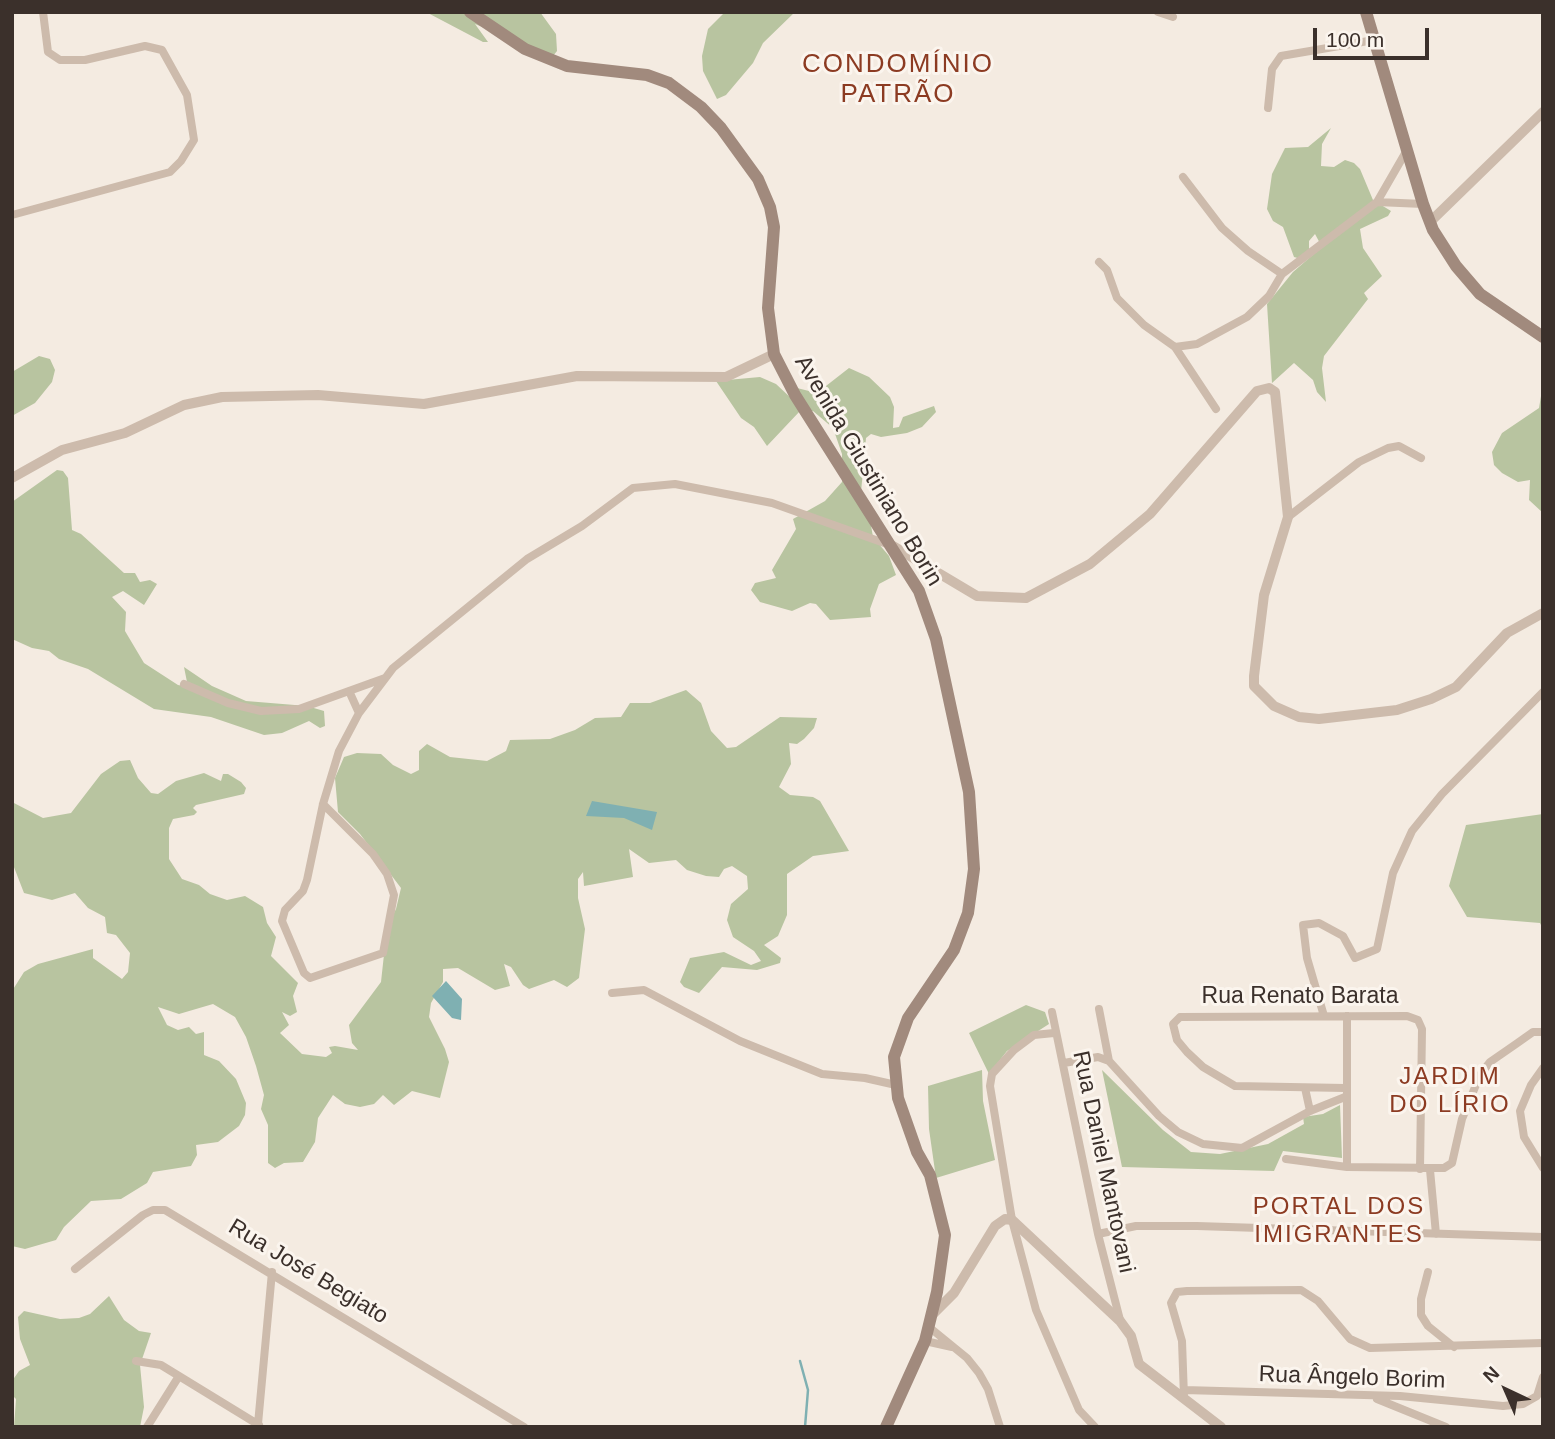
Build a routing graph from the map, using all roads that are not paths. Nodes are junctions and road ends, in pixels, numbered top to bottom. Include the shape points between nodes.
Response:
1 (43, 12) edge
2 (470, 12) edge
3 (1158, 12) edge
4 (1366, 12) edge
5 (1173, 17) dead end
6 (1374, 40) junction
7 (1268, 108) dead end
8 (1543, 112) edge
9 (1406, 150) junction
10 (1183, 177) dead end
11 (1377, 202) junction
12 (1423, 204) junction
13 (12, 215) edge
14 (1430, 222) junction
15 (1099, 262) dead end
16 (1282, 274) junction
17 (1543, 337) edge
18 (1197, 344) junction
19 (1175, 347) junction
20 (774, 354) junction
21 (1186, 362) junction
22 (1216, 409) dead end
23 (1421, 458) dead end
24 (12, 478) edge
25 (1288, 517) junction
26 (894, 546) junction
27 (1543, 613) edge
28 (385, 678) junction
29 (184, 684) dead end
30 (349, 691) junction
31 (1543, 692) edge
32 (359, 713) junction
33 (323, 804) junction
34 (612, 993) dead end
35 (1099, 1009) dead end
36 (1052, 1012) dead end
37 (1324, 1016) junction
38 (1347, 1016) junction
39 (1543, 1032) edge
40 (1054, 1033) junction
41 (1109, 1061) junction
42 (1064, 1063) junction
43 (1543, 1068) edge
44 (896, 1085) junction
45 (1305, 1088) junction
46 (1345, 1092) junction
47 (1310, 1111) junction
48 (1286, 1159) dead end
49 (1347, 1167) junction
50 (1543, 1168) edge
51 (1420, 1169) junction
52 (1430, 1170) junction
53 (1012, 1220) junction
54 (1098, 1234) junction
55 (1436, 1234) junction
56 (1543, 1237) edge
57 (75, 1269) dead end
58 (272, 1272) junction
59 (1428, 1272) dead end
60 (937, 1292) junction
61 (954, 1293) junction
62 (931, 1321) junction
63 (1120, 1321) junction
64 (925, 1341) junction
65 (1543, 1343) edge
66 (1454, 1347) junction
67 (955, 1348) junction
68 (136, 1361) dead end
69 (179, 1376) junction
70 (1543, 1377) edge
71 (1184, 1394) junction
72 (1374, 1398) junction
73 (260, 1426) edge
74 (147, 1427) edge
75 (524, 1427) edge
76 (886, 1427) edge
77 (1000, 1427) edge
78 (1095, 1427) edge
79 (1221, 1427) edge
80 (1446, 1427) edge

1 - 13 street via 48,52 60,60 85,60 145,46 162,50 187,94 194,140 170,172
2 - 20 main road, Avenida Giustiniano Borin via 525,49 567,66 647,75 669,83 721,128 758,179 770,207 774,227 768,308
3 - 5 street
4 - 6 main road
6 - 7 street via 1281,56 1272,69
6 - 9 main road
8 - 14 street
9 - 11 street
9 - 12 main road
10 - 16 street via 1222,228
11 - 12 street
11 - 16 street
12 - 14 main road
14 - 17 main road via 1480,295
15 - 19 street via 1107,270 1117,298
16 - 18 street via 1269,296 1247,317
18 - 19 street
18 - 21 street
19 - 21 street
20 - 24 street via 726,377 577,376 425,404 318,395 222,397 184,405 125,433 62,450
20 - 26 main road, Avenida Giustiniano Borin via 794,395
21 - 22 street
23 - 25 street via 1399,446 1388,448 1359,461
25 - 26 street via 1275,392 1269,388 1257,391 1150,514 1090,564 1027,598 977,596
25 - 27 street via 1264,596 1254,686 1274,706 1299,717 1350,717 1431,699 1456,687 1507,633
26 - 28 street via 772,503 676,484 633,488 478,597
26 - 44 main road, Avenida Giustiniano Borin via 919,591 936,639 969,792 974,869 968,914 954,950 908,1018 894,1057
28 - 30 street
28 - 32 street
29 - 30 street via 228,703 261,710 299,709
30 - 32 street
31 - 37 street via 1442,794 1412,831 1392,873 1377,949 1356,958 1343,936 1320,923 1303,925 1307,958
32 - 33 street via 339,751
33 - 33 street via 307,880 282,921 310,978 383,953 394,895 373,854
34 - 44 street via 644,990 740,1041 822,1074
35 - 41 street
36 - 40 street, Rua Daniel Mantovani
37 - 38 street, Rua Renato Barata
37 - 45 street, Rua Renato Barata via 1181,1017 1173,1024 1177,1040 1219,1078 1248,1088
38 - 46 street
38 - 51 street, Rua Renato Barata via 1418,1020 1422,1029
39 - 52 street via 1533,1032 1490,1062 1473,1088 1452,1163
40 - 42 street, Rua Daniel Mantovani
40 - 53 street via 1034,1035 992,1074 990,1086
41 - 42 street via 1098,1057
41 - 47 street via 1159,1116 1203,1144 1242,1148
42 - 54 street, Rua Daniel Mantovani
43 - 50 street via 1520,1111 1524,1137
44 - 60 main road, Avenida Giustiniano Borin via 917,1152 930,1175 945,1235
45 - 46 street
45 - 47 street
46 - 47 street
46 - 49 street
48 - 49 street
49 - 51 street
51 - 52 street
52 - 55 street
53 - 61 street via 1005,1219 995,1227
53 - 63 street
53 - 78 street via 1037,1310 1079,1410
54 - 55 street via 1136,1226
54 - 63 street, Rua Daniel Mantovani
55 - 56 street
57 - 58 street, Rua José Begiato via 143,1215 165,1210
58 - 73 street
58 - 75 street, Rua José Begiato
59 - 66 street via 1421,1315
60 - 61 street
60 - 62 main road, Avenida Giustiniano Borin
61 - 62 street
62 - 64 main road, Avenida Giustiniano Borin
62 - 67 street
63 - 71 street via 1131,1336 1139,1364
64 - 67 street
64 - 76 main road, Avenida Giustiniano Borin
65 - 66 street
66 - 71 street via 1359,1346 1318,1301 1301,1290 1177,1292 1171,1303 1182,1341
67 - 77 street via 984,1381
68 - 69 street via 161,1365
69 - 73 street
69 - 74 street
70 - 72 street, Rua Ângelo Borim via 1537,1396 1522,1404
71 - 72 street, Rua Ângelo Borim
71 - 79 street
72 - 80 street

